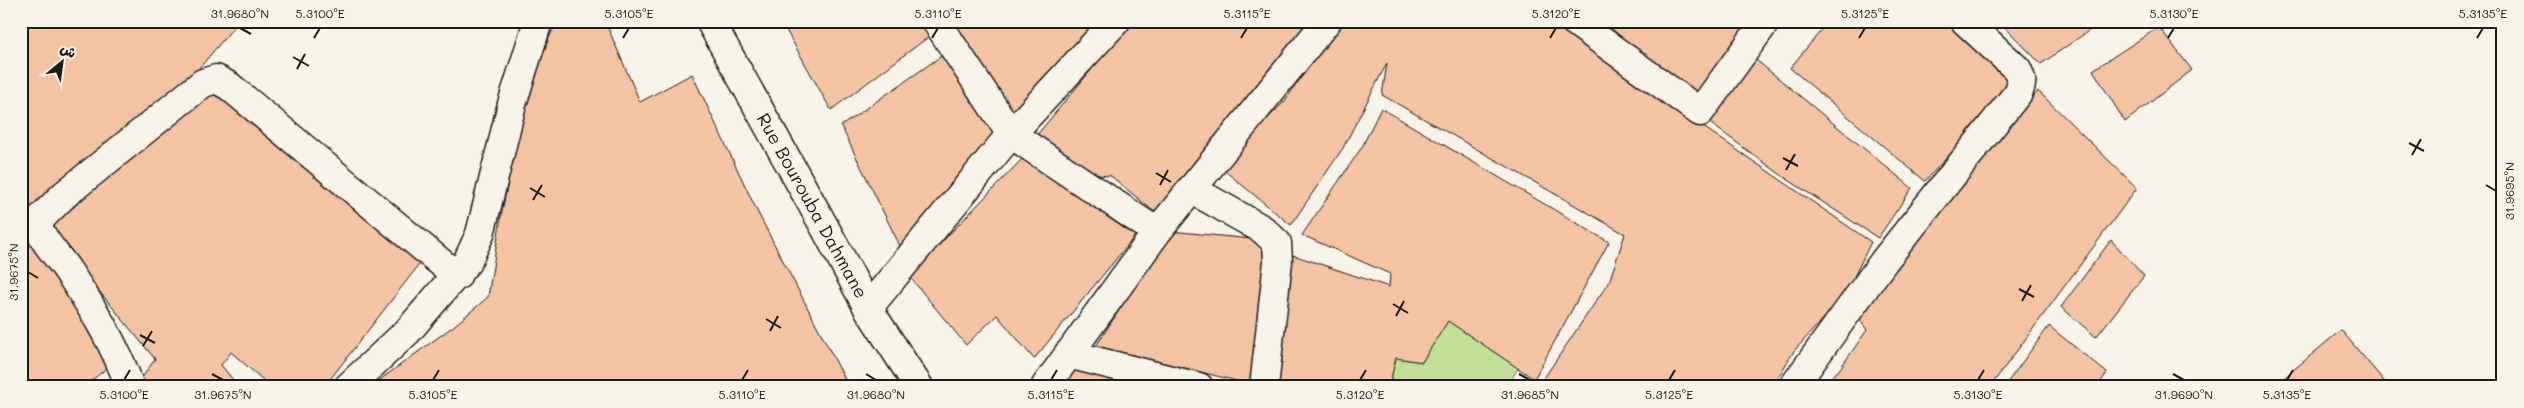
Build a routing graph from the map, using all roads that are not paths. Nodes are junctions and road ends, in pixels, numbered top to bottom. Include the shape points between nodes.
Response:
1 (538, 21) edge
2 (710, 21) edge
3 (936, 21) edge
4 (1116, 21) edge
5 (1327, 21) edge
6 (1574, 21) edge
7 (1766, 21) edge
8 (1965, 21) edge
9 (1011, 134) junction
10 (1191, 189) junction
11 (1157, 232) junction
12 (456, 276) junction
13 (868, 308) junction
14 (1068, 354) junction
15 (130, 387) edge
16 (348, 387) edge
17 (919, 387) edge
18 (1044, 387) edge
19 (1199, 387) edge
20 (1264, 387) edge
21 (1793, 387) edge

1 - 12 street via 512,104 480,234 467,262
2 - 13 street, Rue Bourouba Dahmane
3 - 9 street
4 - 9 street
5 - 10 street
6 - 7 street via 1700,112
8 - 21 street via 2017,69 2022,85 1884,261
9 - 11 street
9 - 13 street
10 - 11 street
10 - 20 street via 1262,229 1276,243 1278,261
11 - 14 street
12 - 15 street via 229,86 216,79 203,83 64,195 41,218 38,227 118,354
12 - 16 street via 408,331
13 - 17 street, Rue Bourouba Dahmane
14 - 18 street
14 - 19 street

